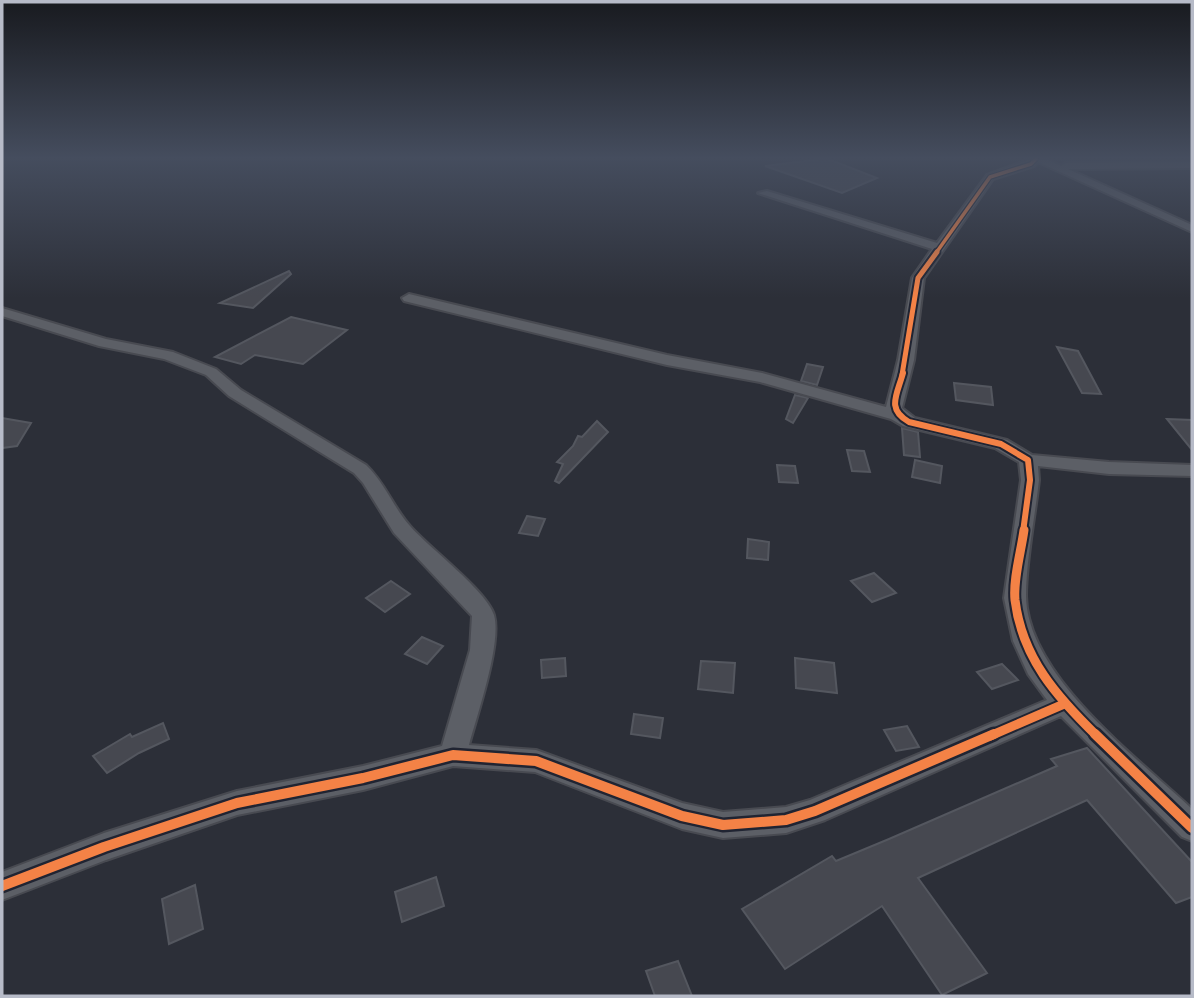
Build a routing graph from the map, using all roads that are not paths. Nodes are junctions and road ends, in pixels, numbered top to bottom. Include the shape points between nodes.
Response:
1 (803, 206) edge
2 (970, 206) edge
3 (1140, 206) edge
4 (1192, 229) edge
5 (940, 248) junction
6 (409, 298) dead end
7 (2, 312) edge
8 (897, 415) junction
9 (1028, 460) junction
10 (1192, 470) edge
11 (1064, 704) junction
12 (453, 755) junction
13 (1192, 828) edge
14 (2, 886) edge

1 - 5 street
2 - 5 street
3 - 4 street
5 - 8 street via 916,285 894,408
6 - 8 street via 762,378
7 - 12 street via 104,343 168,355 211,372 235,393 371,480 401,529 483,615 482,650
8 - 9 street via 909,422 1001,444
9 - 10 street
9 - 11 street via 1030,480 1015,598 1037,668
11 - 12 street via 814,811 760,824 723,825 682,816 536,761
11 - 13 street
12 - 14 street via 237,803

